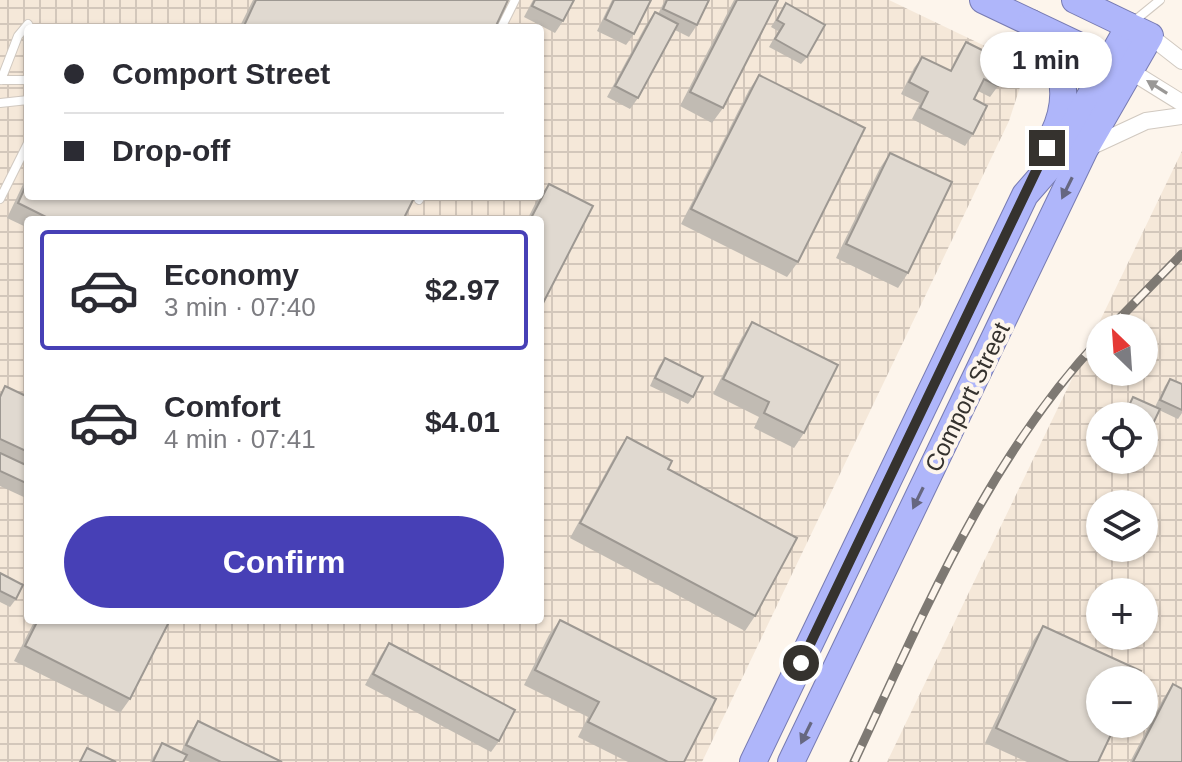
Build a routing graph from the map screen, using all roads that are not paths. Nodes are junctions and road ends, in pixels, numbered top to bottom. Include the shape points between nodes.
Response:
1 (515, 0) edge
2 (983, 0) edge
3 (1075, 0) edge
4 (1160, 0) edge
5 (1031, 23) junction
6 (503, 24) edge
7 (24, 29) edge
8 (1140, 31) junction
9 (1182, 61) edge
10 (1121, 66) junction
11 (0, 80) edge
12 (24, 80) edge
13 (24, 100) edge
14 (0, 103) edge
15 (1182, 103) edge
16 (1182, 116) edge
17 (1085, 149) junction
18 (24, 151) edge
19 (1025, 195) junction
20 (0, 199) edge
21 (753, 762) edge
22 (791, 762) edge

1 - 6 lane
2 - 5 highway
3 - 8 highway
4 - 8 lane
5 - 10 highway
5 - 19 highway via 1058,61 1064,106
7 - 11 lane
8 - 9 street
8 - 10 highway, Comport Street
15 -> 10 street
10 - 17 highway, Comport Street
10 - 19 highway, Comport Street
11 - 12 lane
13 - 14 lane
16 - 17 street via 1146,121
17 -> 22 highway, Comport Street
18 - 20 lane
19 - 21 highway, Comport Street

